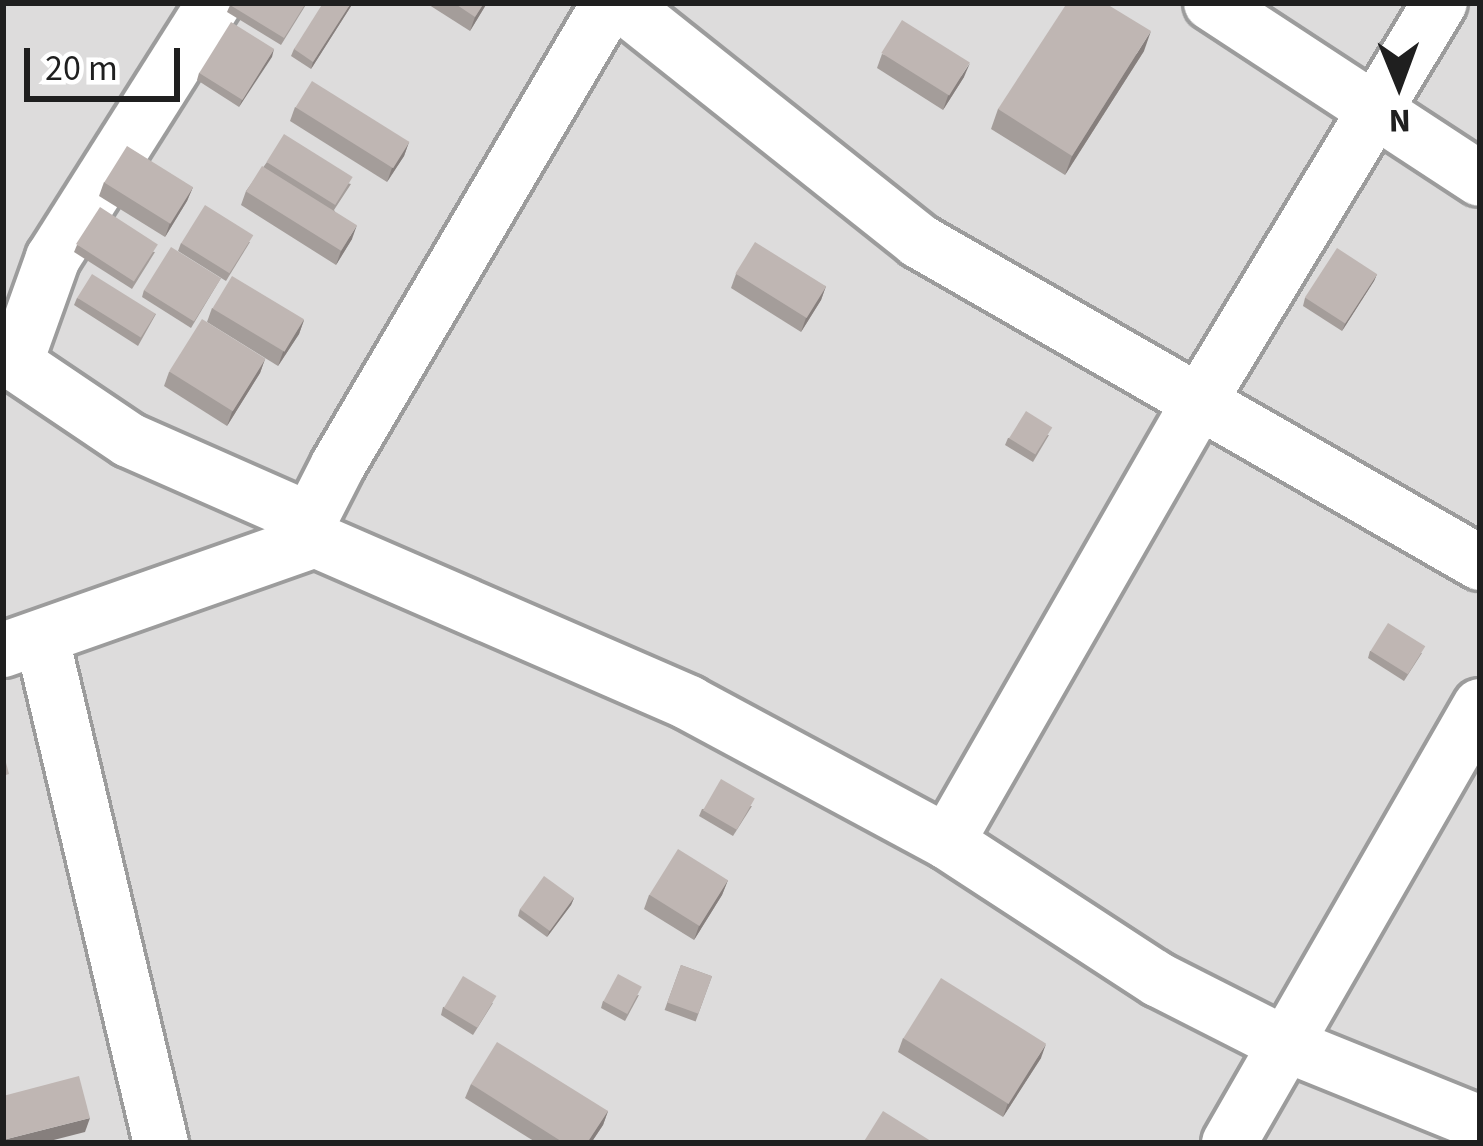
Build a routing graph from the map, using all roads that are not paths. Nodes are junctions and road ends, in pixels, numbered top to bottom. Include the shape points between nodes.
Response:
1 (214, 3) edge
2 (609, 3) edge
3 (620, 3) edge
4 (1211, 3) edge
5 (1440, 3) edge
6 (1377, 111) junction
7 (1480, 179) edge
8 (9, 360) edge
9 (1198, 402) junction
10 (312, 530) junction
11 (1480, 563) edge
12 (22, 644) edge
13 (1480, 706) edge
14 (947, 842) junction
15 (1287, 1045) junction
16 (1480, 1123) edge
17 (161, 1143) edge
18 (1229, 1143) edge

1 - 8 street via 53,258
2 - 10 street
3 - 9 street via 919,241
4 - 6 street
5 - 6 street
6 - 7 street
6 - 9 street
8 - 10 street via 129,440
9 - 11 street
9 - 14 street
10 - 12 street
10 - 14 street via 689,703
12 - 17 street
13 - 15 street
14 - 15 street via 1160,980
15 - 16 street
15 - 18 street

